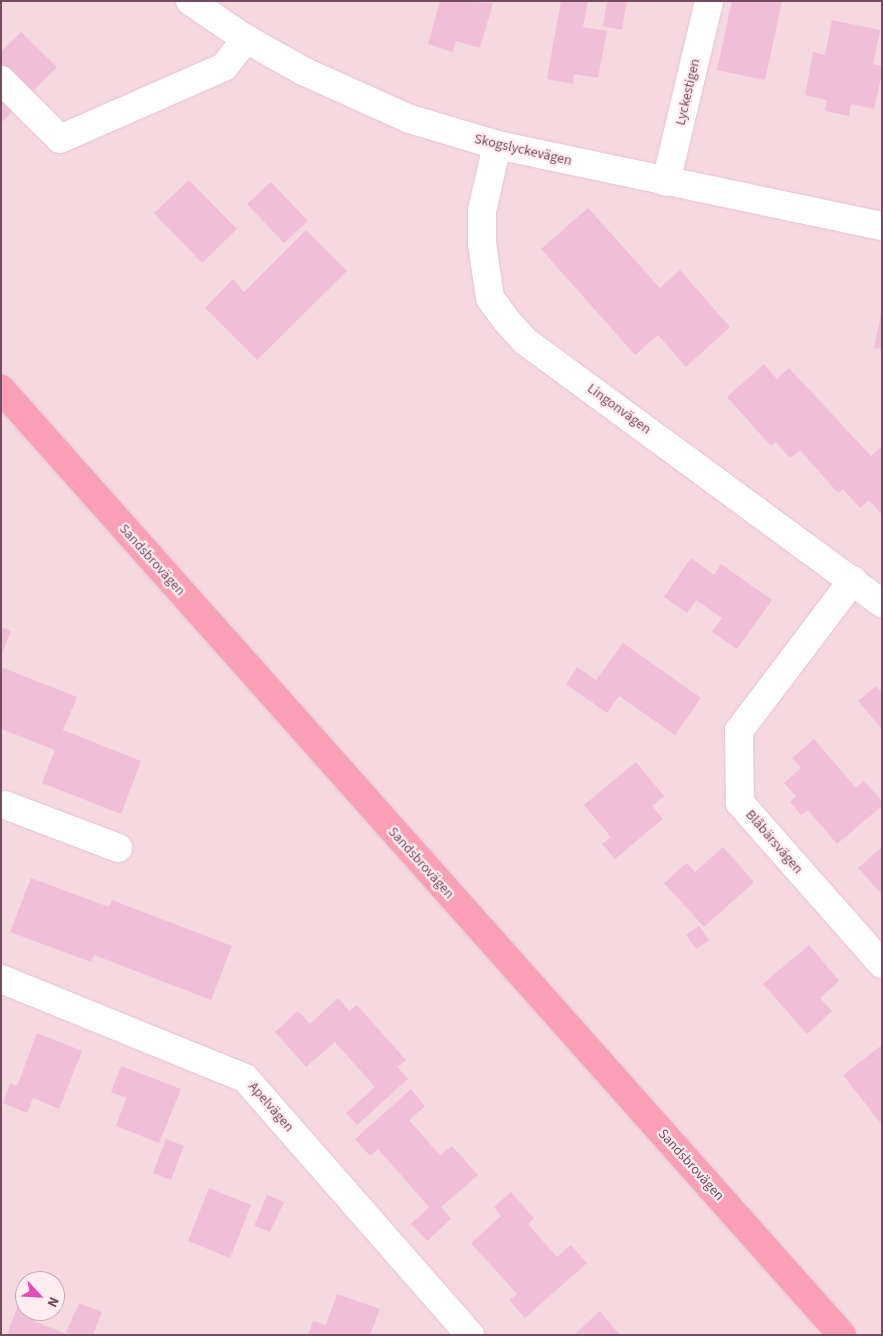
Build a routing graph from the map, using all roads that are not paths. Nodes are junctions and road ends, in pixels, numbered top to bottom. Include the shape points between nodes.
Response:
1 (190, 1) edge
2 (709, 1) edge
3 (246, 39) junction
4 (1, 80) edge
5 (497, 145) junction
6 (666, 182) junction
7 (882, 226) edge
8 (1, 389) edge
9 (853, 580) junction
10 (882, 603) edge
11 (3, 806) edge
12 (118, 848) dead end
13 (882, 964) edge
14 (1, 979) edge
15 (470, 1335) edge
16 (842, 1335) edge

1 - 3 street, Skogslyckevägen
2 - 6 street, Lyckestigen
3 - 4 street via 224,68 60,139
3 - 5 street, Skogslyckevägen via 362,99 410,119
5 - 6 street, Skogslyckevägen
5 - 9 street, Lingonvägen via 482,211 482,243 490,298 506,320 525,341
6 - 7 street, Skogslyckevägen
8 - 16 main road, Sandsbrovägen
9 - 10 street, Lingonvägen
9 - 13 street, Blåbärsvägen via 739,731 740,803
11 - 12 street
14 - 15 street, Apelvägen via 245,1078

